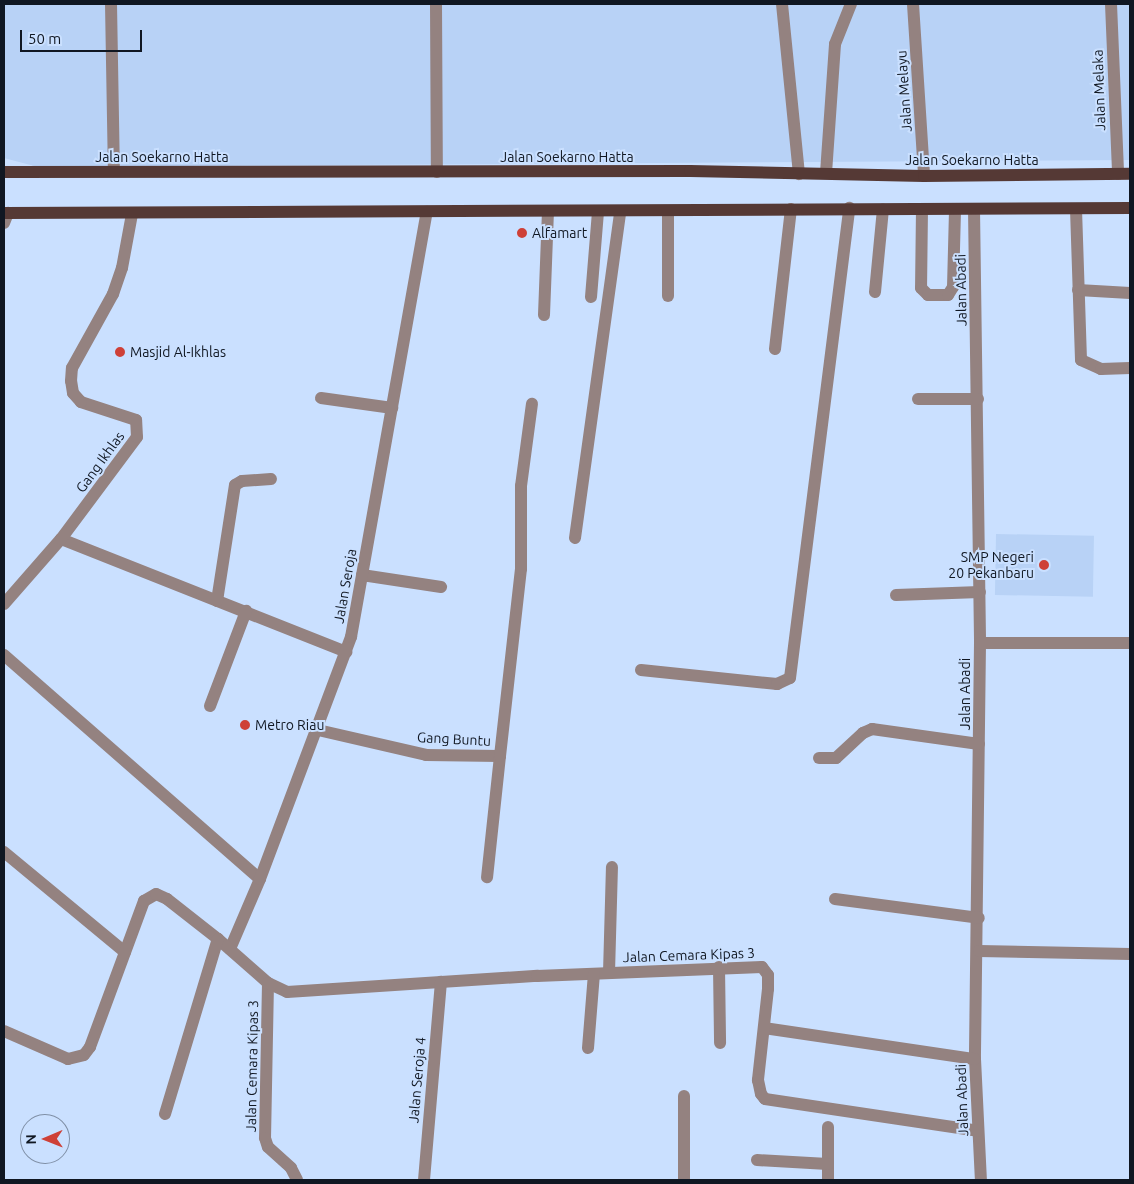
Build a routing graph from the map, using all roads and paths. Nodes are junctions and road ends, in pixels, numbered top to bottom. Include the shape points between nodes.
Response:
1 (110, 4) edge
2 (436, 4) edge
3 (782, 4) edge
4 (851, 4) edge
5 (913, 4) edge
6 (1111, 4) edge
7 (114, 171) junction
8 (4, 172) edge
9 (437, 172) junction
10 (826, 173) junction
11 (799, 174) junction
12 (1124, 174) edge
13 (924, 176) junction
14 (849, 208) junction
15 (1130, 208) edge
16 (791, 209) junction
17 (883, 209) junction
18 (922, 209) junction
19 (955, 209) junction
20 (974, 209) junction
21 (1076, 209) junction
22 (427, 212) junction
23 (548, 212) junction
24 (598, 212) junction
25 (620, 212) junction
26 (668, 212) junction
27 (132, 214) junction
28 (5, 216) edge
29 (1078, 290) junction
30 (875, 292) dead end
31 (1130, 293) edge
32 (668, 296) dead end
33 (591, 297) dead end
34 (544, 315) dead end
35 (775, 349) dead end
36 (1130, 368) edge
37 (321, 398) dead end
38 (918, 399) dead end
39 (978, 399) junction
40 (532, 404) dead end
41 (392, 408) junction
42 (271, 479) dead end
43 (575, 538) dead end
44 (61, 539) junction
45 (362, 575) junction
46 (441, 587) dead end
47 (980, 592) junction
48 (896, 595) dead end
49 (218, 601) junction
50 (4, 604) edge
51 (246, 611) junction
52 (980, 643) junction
53 (1130, 643) edge
54 (346, 652) junction
55 (4, 656) edge
56 (641, 670) dead end
57 (210, 706) dead end
58 (318, 730) junction
59 (980, 744) junction
60 (500, 756) junction
61 (819, 758) dead end
62 (4, 852) edge
63 (612, 867) dead end
64 (487, 877) dead end
65 (260, 879) junction
66 (835, 899) dead end
67 (979, 918) junction
68 (218, 939) junction
69 (230, 949) junction
70 (979, 951) junction
71 (125, 952) junction
72 (1130, 954) edge
73 (719, 967) junction
74 (609, 973) junction
75 (594, 974) junction
76 (441, 982) junction
77 (268, 983) junction
78 (764, 1028) junction
79 (4, 1032) edge
80 (720, 1042) dead end
81 (588, 1048) dead end
82 (975, 1059) junction
83 (684, 1096) dead end
84 (165, 1114) dead end
85 (828, 1127) dead end
86 (978, 1131) junction
87 (757, 1160) dead end
88 (828, 1164) junction
89 (297, 1180) edge
90 (424, 1180) edge
91 (684, 1180) edge
92 (828, 1180) edge
93 (981, 1180) edge

1 - 7 street
2 - 9 street
3 - 11 street
4 - 10 street via 835,44
5 - 13 street, Jalan Melayu
6 - 12 street, Jalan Melaka
7 - 8 main road, Jalan Soekarno Hatta
7 - 9 main road, Jalan Soekarno Hatta
9 - 11 main road, Jalan Soekarno Hatta
10 - 11 main road, Jalan Soekarno Hatta
10 - 13 main road, Jalan Soekarno Hatta
12 - 13 main road, Jalan Soekarno Hatta
14 - 16 main road
14 - 17 main road
14 - 56 street via 790,678 777,684
15 - 21 main road
16 - 26 main road
16 - 35 street
17 - 18 main road
17 - 30 street
18 - 19 main road
18 - 19 street via 921,288 928,295 948,295 953,287
19 - 20 main road
20 - 21 main road
20 - 39 street, Jalan Abadi
21 - 29 street
22 - 23 main road
22 - 27 main road
22 - 41 street, Jalan Seroja
23 - 24 main road
23 - 34 street
24 - 25 main road
24 - 33 street
25 - 26 main road
25 - 43 street
26 - 32 street
27 - 28 main road
27 - 44 street, Gang Ikhlas via 122,268 112,294 72,368 71,381 81,402 131,416 136,420 138,431
29 - 31 street
29 - 36 street via 1080,360 1101,368
37 - 41 street
38 - 39 street
39 - 47 street, Jalan Abadi
40 - 60 street via 520,486 521,569
41 - 45 street, Jalan Seroja
42 - 49 street via 242,480 235,485
44 - 49 street
44 - 50 street, Gang Ikhlas
45 - 46 street
45 - 54 street, Jalan Seroja
47 - 48 street
47 - 52 street, Jalan Abadi
49 - 51 street
51 - 54 street
51 - 57 street
52 - 53 street
52 - 59 street, Jalan Abadi
54 - 58 street, Jalan Seroja
55 - 65 street
58 - 60 street, Gang Buntu via 426,755
58 - 65 street, Jalan Seroja
59 - 61 street via 872,729 863,733 836,758
59 - 67 street, Jalan Abadi
60 - 64 street, Gang Buntu
62 - 71 street
63 - 74 street
65 - 69 street, Jalan Seroja
66 - 67 street
67 - 70 street, Jalan Abadi
68 - 69 street, Jalan Cemara Kipas 3
68 - 71 street, Jalan Cemara Kipas 3 via 168,899 151,895 144,901
68 - 84 street
69 - 77 street, Jalan Cemara Kipas 3
70 - 72 street
70 - 82 street, Jalan Abadi
71 - 79 street, Jalan Cemara Kipas 3 via 90,1047 84,1055 68,1059
73 - 74 street, Jalan Cemara Kipas 3
73 - 78 street, Jalan Cemara Kipas 3 via 757,966 767,971
73 - 80 street
74 - 75 street, Jalan Cemara Kipas 3
75 - 76 street, Jalan Cemara Kipas 3
75 - 81 street
76 - 77 street, Jalan Cemara Kipas 3 via 298,992 287,992
76 - 90 street, Jalan Seroja 4
77 - 89 street, Jalan Cemara Kipas 3 via 265,1138
78 - 82 street
78 - 86 street, Jalan Cemara Kipas 3 via 758,1080 761,1094 766,1099
82 - 86 street, Jalan Abadi
83 - 91 street
85 - 88 street
86 - 93 street, Jalan Abadi
87 - 88 street
88 - 92 street

